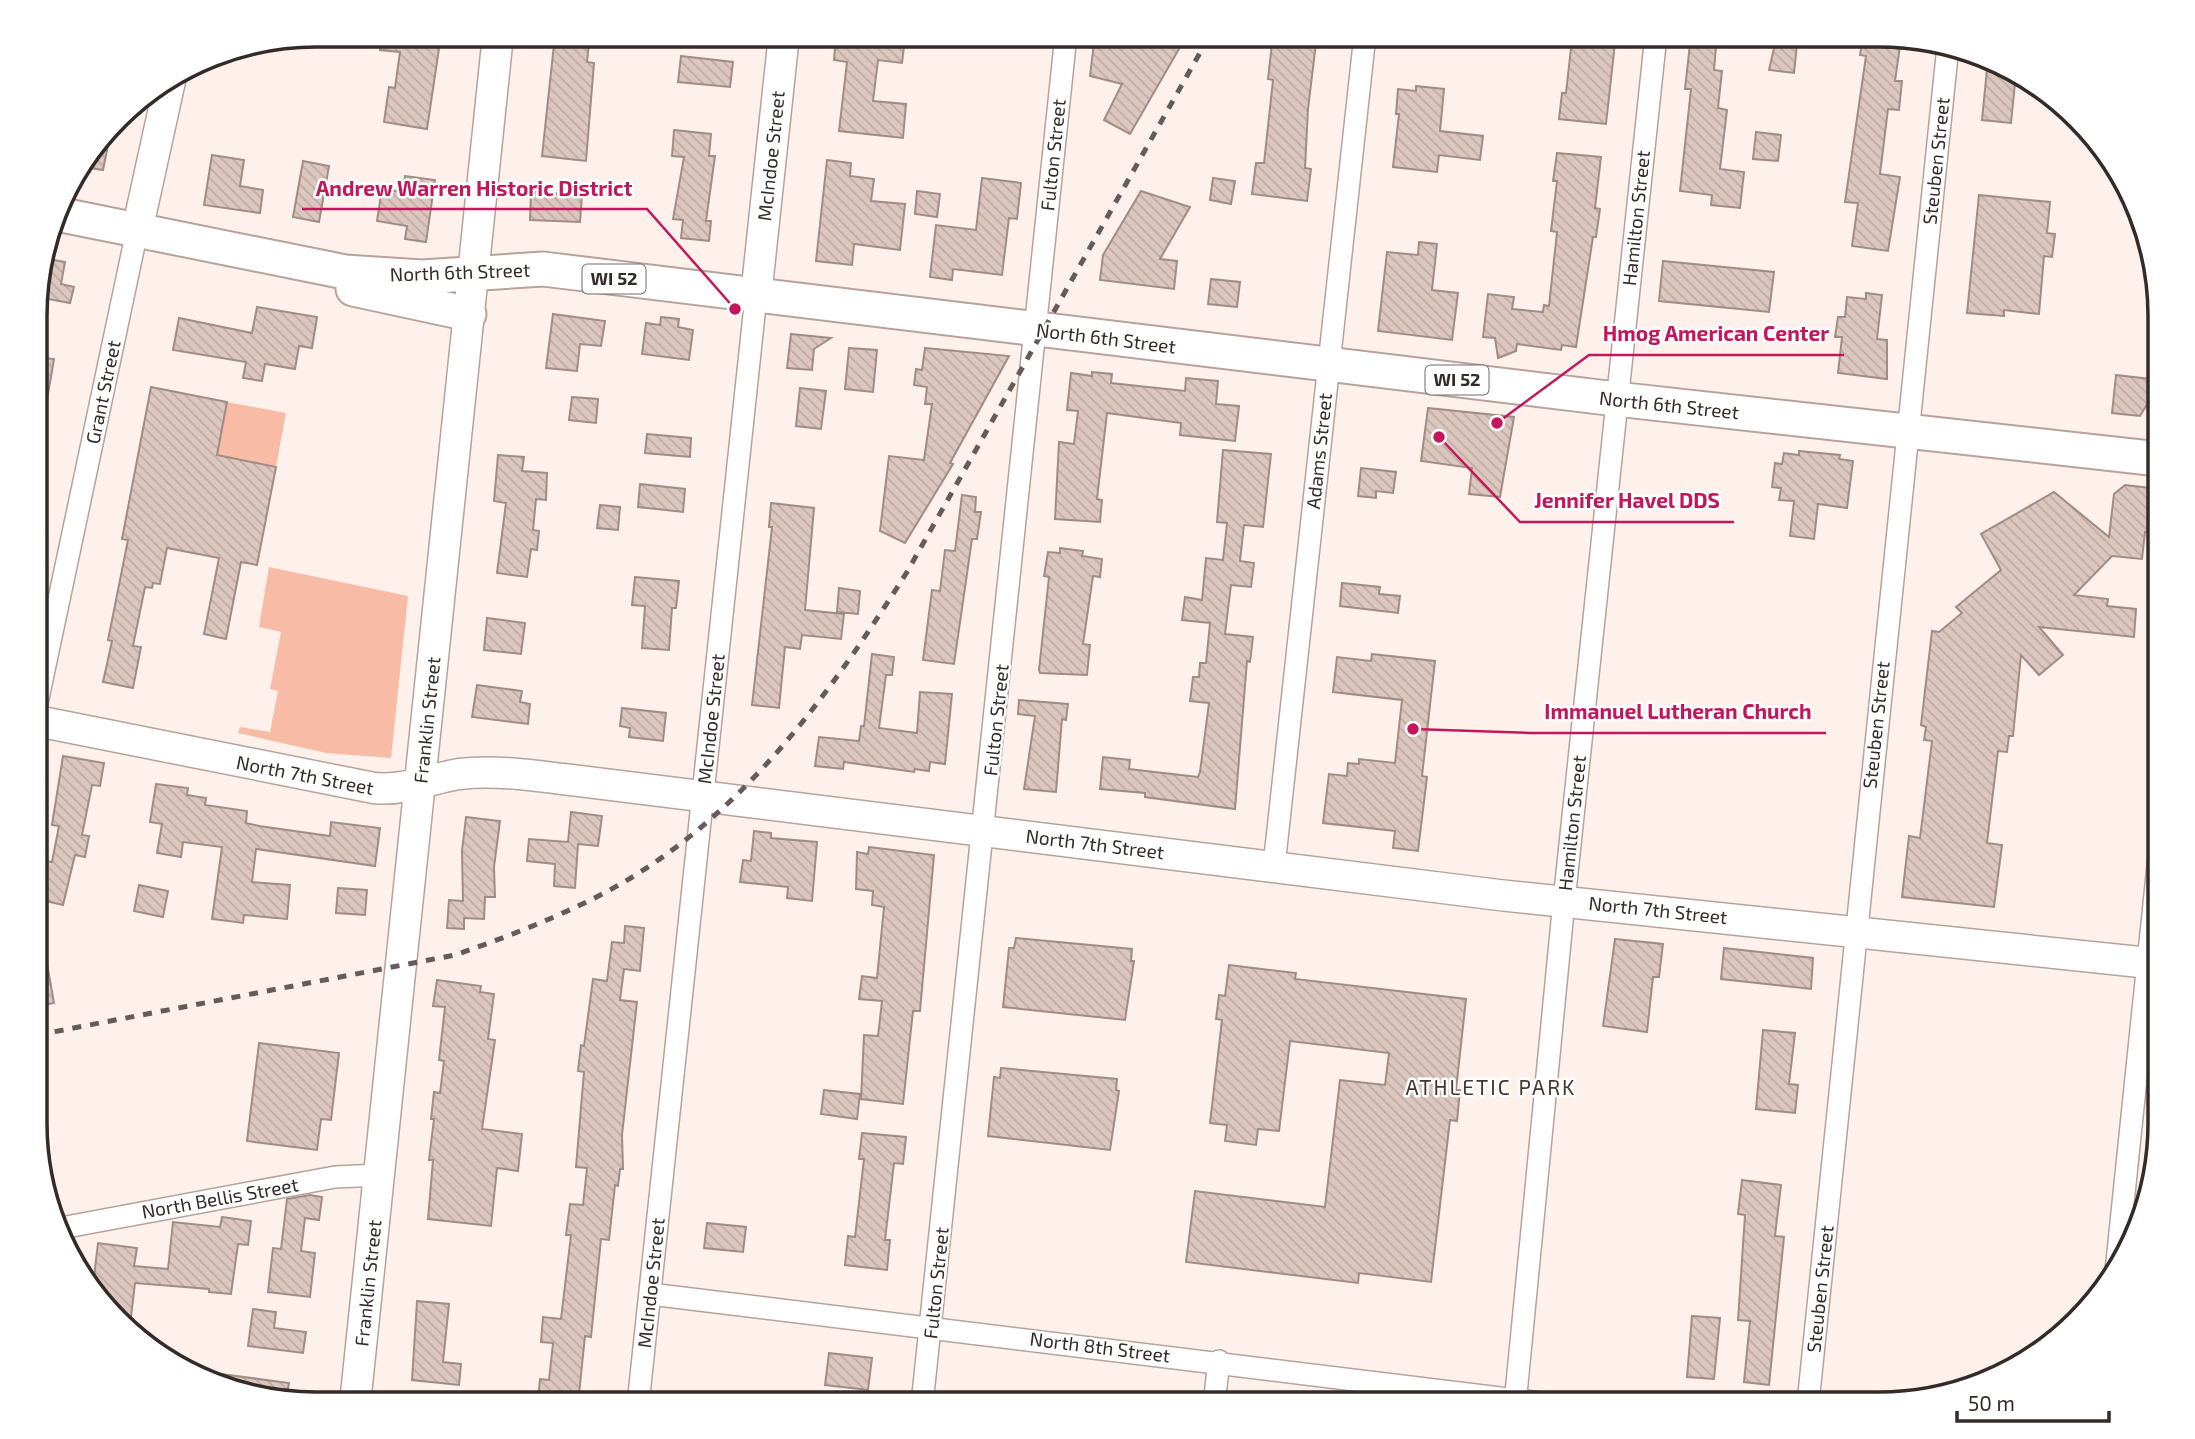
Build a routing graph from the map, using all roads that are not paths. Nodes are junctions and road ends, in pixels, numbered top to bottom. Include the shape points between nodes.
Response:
1 (497, 47) edge
2 (783, 47) edge
3 (1065, 47) edge
4 (1363, 47) edge
5 (1655, 47) edge
6 (1947, 56) edge
7 (167, 93) edge
8 (67, 216) edge
9 (137, 231) junction
10 (318, 268) junction
11 (473, 273) junction
12 (756, 296) junction
13 (469, 314) junction
14 (1034, 329) junction
15 (1328, 365) junction
16 (1616, 399) junction
17 (1907, 432) junction
18 (2148, 458) edge
19 (47, 656) edge
20 (47, 723) edge
21 (421, 785) junction
22 (702, 796) junction
23 (986, 829) junction
24 (1273, 866) junction
25 (1564, 901) junction
26 (1855, 930) junction
27 (2148, 962) edge
28 (2148, 1012) edge
29 (380, 1175) junction
30 (68, 1227) edge
31 (2119, 1243) edge
32 (650, 1294) junction
33 (931, 1328) junction
34 (1219, 1361) junction
35 (356, 1392) edge
36 (639, 1392) edge
37 (923, 1392) edge
38 (1215, 1392) edge
39 (1443, 1392) edge
40 (1516, 1392) edge
41 (1809, 1392) edge

1 - 11 street, Franklin Street
2 - 12 street, McIndoe Street
3 - 14 street, Fulton Street
4 - 15 street, Adams Street
5 - 16 street, Hamilton Street
6 - 17 street, Steuben Street
7 - 9 street, Grant Street
8 - 9 main road, North 6th Street / WI 52
9 - 10 main road, North 6th Street / WI 52
9 - 19 street, Grant Street
10 - 11 main road, North 6th Street / WI 52 via 402,276
10 - 13 main road via 355,290
11 - 12 main road, North 6th Street / WI 52 via 543,269
11 - 13 street, Franklin Street
12 - 14 main road, North 6th Street / WI 52
12 - 22 street, McIndoe Street
13 - 21 street, Franklin Street
14 - 15 main road, North 6th Street / WI 52
14 - 23 street, Fulton Street
15 - 16 main road, North 6th Street / WI 52
15 - 24 street, Adams Street
16 - 17 main road, North 6th Street / WI 52
16 - 25 street, Hamilton Street
17 - 18 main road, North 6th Street / WI 52
17 - 26 street, Steuben Street
20 - 21 street, North 7th Street via 374,789
21 - 22 street, North 7th Street via 462,774 511,774
21 - 29 street, Franklin Street
22 - 23 street, North 7th Street
22 - 32 street, McIndoe Street
23 - 24 street, North 7th Street
23 - 33 street, Fulton Street
24 - 25 street, North 7th Street
25 - 26 street, North 7th Street
25 - 40 street, Hamilton Street
26 - 27 street, North 7th Street
26 - 41 street, Steuben Street
28 - 31 street
29 - 30 street, North Bellis Street via 335,1177
29 - 35 street, Franklin Street
32 - 33 street, North 8th Street
32 - 36 street, McIndoe Street
33 - 34 street, North 8th Street
33 - 37 street, Fulton Street
34 - 38 street
34 - 39 street, North 8th Street

